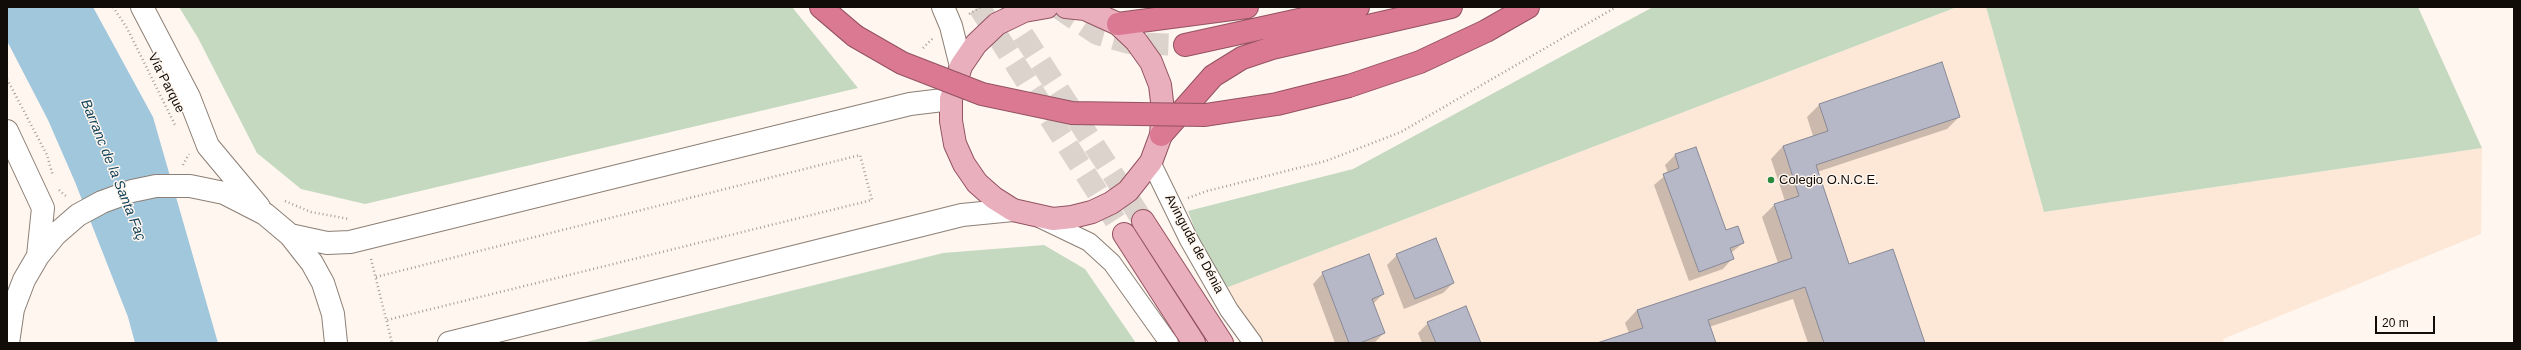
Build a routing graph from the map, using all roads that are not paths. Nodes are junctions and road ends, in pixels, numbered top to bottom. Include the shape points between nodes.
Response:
1 (142, 7) edge
2 (821, 7) edge
3 (1047, 7) edge
4 (1247, 7) edge
5 (1358, 7) edge
6 (1451, 7) edge
7 (1528, 7) edge
8 (1078, 8) edge
9 (947, 17) edge
10 (1118, 24) junction
11 (1185, 45) tunnel mouth
12 (961, 66) junction
13 (951, 98) junction
14 (7, 132) edge
15 (1161, 135) junction
16 (1151, 162) junction
17 (272, 206) junction
18 (1014, 210) junction
19 (1034, 216) junction
20 (1143, 221) tunnel mouth
21 (1124, 234) tunnel mouth
22 (290, 235) junction
23 (38, 256) junction
24 (8, 343) edge
25 (336, 343) edge
26 (449, 343) edge
27 (1169, 343) edge
28 (1194, 343) edge
29 (1222, 343) edge
30 (1253, 343) edge

1 - 17 main road via 189,97 199,150
2 - 7 highway, bridge via 855,36 902,63 982,94 1072,113 1205,115 1277,104 1349,86 1420,62 1486,31
3 - 12 main road via 1024,11 998,24 976,44
4 - 10 highway
5 - 11 highway
6 - 15 highway via 1272,48 1242,58 1213,76
8 - 10 main road
9 - 12 main road
10 - 15 main road via 1136,41 1153,67 1160,85 1163,110
12 - 13 main road
13 - 18 main road via 955,144 964,164 983,188
13 - 22 main road via 910,104 350,242 327,242
14 - 23 main road via 43,208
15 - 16 main road
16 - 19 main road via 1128,191 1092,212 1053,219
16 - 30 street, Avinguda de Dénia via 1200,259 1229,310
17 - 22 main road
17 - 23 main road via 224,194 185,178 132,191 102,202 78,215 55,235
18 - 19 main road
18 - 26 main road via 962,215
19 - 27 street via 1089,242 1112,263
20 - 29 main road, Avinguda de Dénia
21 - 28 main road
22 - 25 main road via 312,263 323,283 334,314
23 - 24 main road via 24,280 13,309

